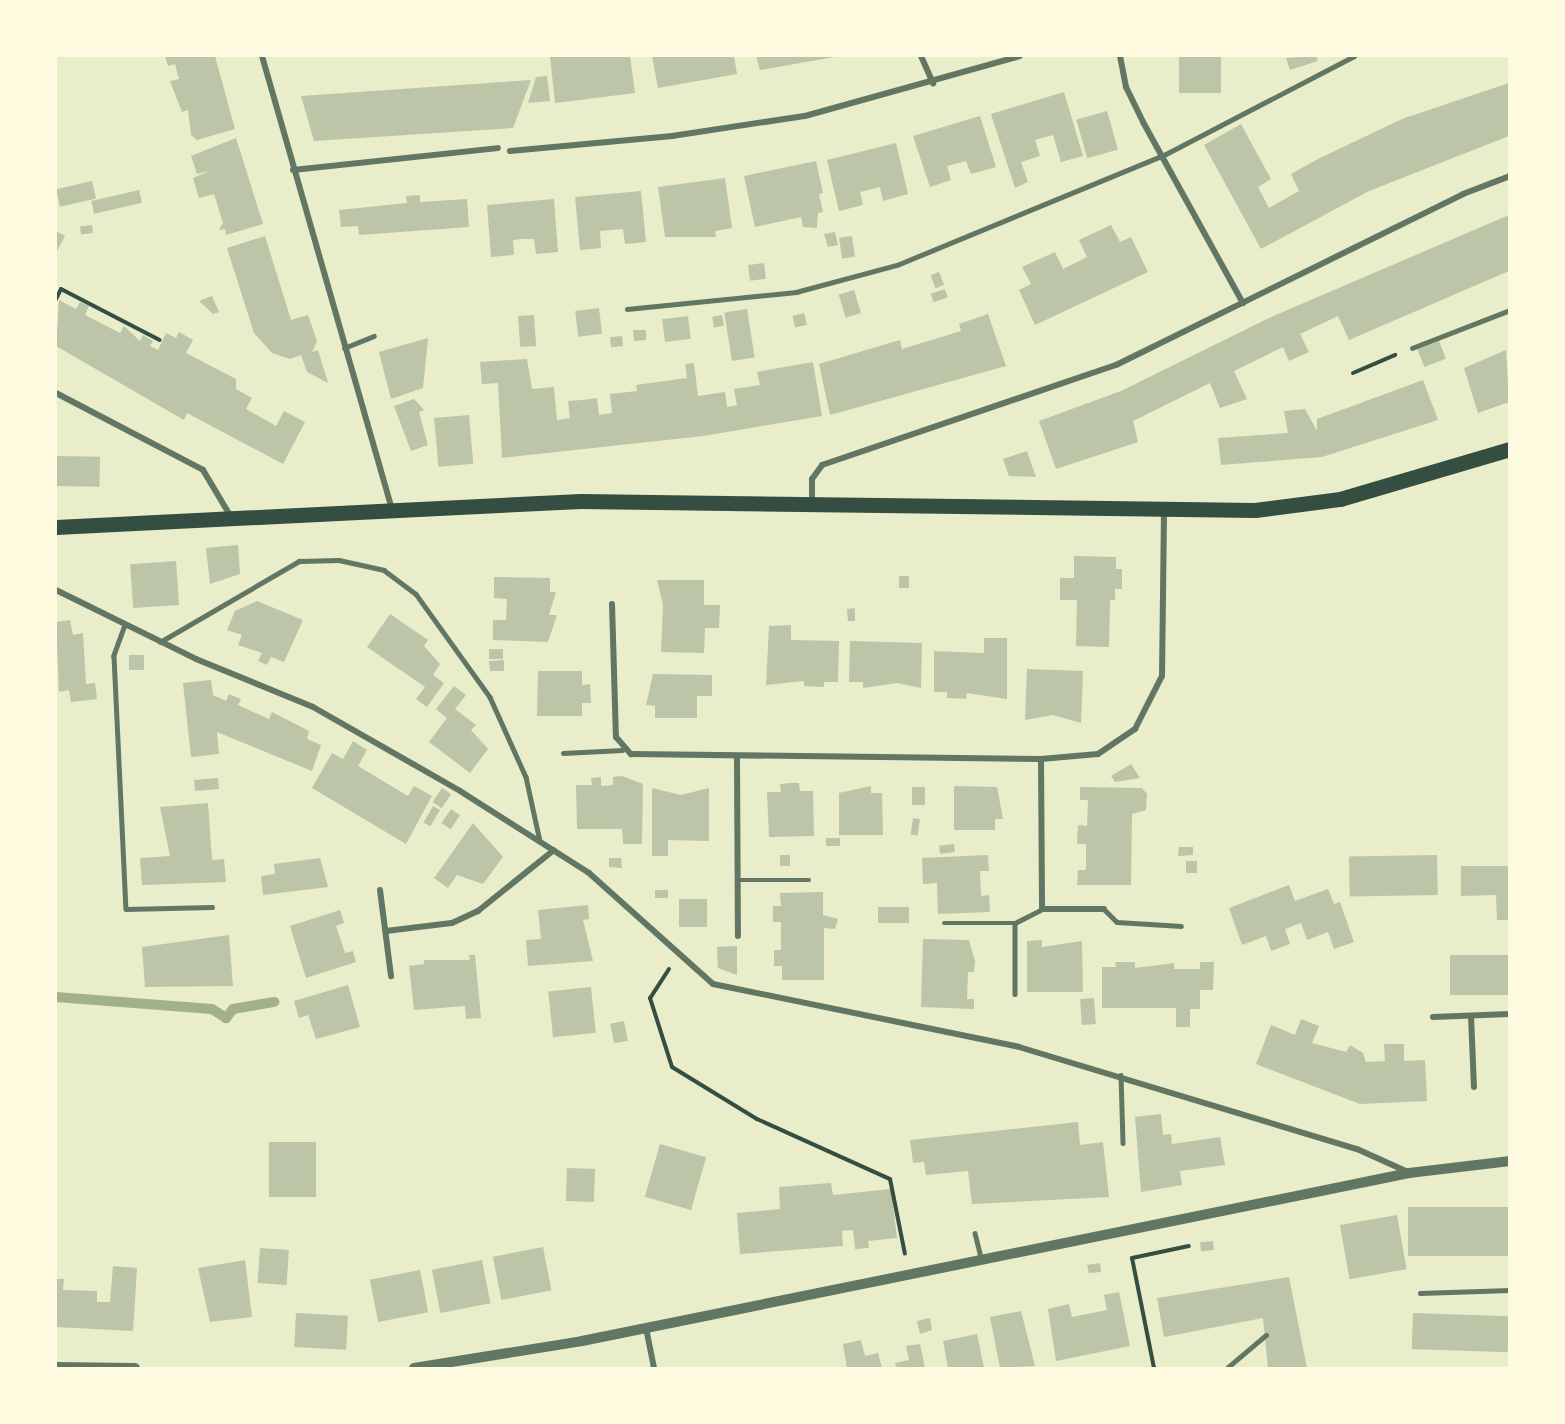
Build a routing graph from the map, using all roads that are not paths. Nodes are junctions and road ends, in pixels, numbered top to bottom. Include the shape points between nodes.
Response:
1 (262, 56) edge
2 (921, 56) edge
3 (1020, 56) edge
4 (1120, 56) edge
5 (1354, 56) edge
6 (933, 83) junction
7 (498, 148) dead end
8 (510, 151) dead end
9 (1164, 155) junction
10 (293, 170) junction
11 (1509, 176) edge
12 (1243, 303) junction
13 (627, 309) dead end
14 (1509, 310) edge
15 (374, 336) dead end
16 (344, 348) junction
17 (1412, 348) road end
18 (56, 393) edge
19 (1509, 449) edge
20 (812, 501) junction
21 (392, 508) junction
22 (1164, 510) junction
23 (231, 518) junction
24 (56, 528) edge
25 (56, 590) edge
26 (612, 604) dead end
27 (125, 625) junction
28 (160, 642) junction
29 (622, 750) junction
30 (563, 753) dead end
31 (737, 758) junction
32 (1041, 759) junction
33 (540, 841) junction
34 (554, 850) junction
35 (738, 880) junction
36 (809, 880) dead end
37 (380, 890) dead end
38 (212, 907) dead end
39 (1041, 909) junction
40 (1104, 909) joint
41 (944, 923) dead end
42 (1015, 923) junction
43 (1181, 926) dead end
44 (386, 931) junction
45 (738, 936) dead end
46 (392, 976) dead end
47 (1015, 994) dead end
48 (1509, 1014) edge
49 (1471, 1016) junction
50 (1433, 1017) dead end
51 (1121, 1075) junction
52 (1474, 1087) dead end
53 (1123, 1143) dead end
54 (1509, 1161) edge
55 (1409, 1173) junction
56 (975, 1233) dead end
57 (981, 1257) junction
58 (1509, 1290) edge
59 (1420, 1293) dead end
60 (646, 1328) junction
61 (1266, 1335) dead end
62 (56, 1367) edge
63 (135, 1368) edge
64 (414, 1368) edge
65 (654, 1368) edge
66 (1227, 1368) edge

1 - 10 street
2 - 6 street
3 - 6 street
4 - 9 street via 1126,87
5 - 9 lane
6 - 8 street via 805,116 672,136
7 - 10 street
9 - 12 street
9 - 13 lane via 897,265 796,292
10 - 16 street
11 - 12 street
12 - 20 street via 1057,388 832,460 815,471
14 - 17 lane
15 - 16 lane
16 - 21 street
18 - 23 street via 203,470
19 - 22 main road via 1394,485 1305,505
20 - 21 main road via 580,501
20 - 22 main road
21 - 23 main road
22 - 32 street via 1162,676 1156,697 1119,743 1098,754
23 - 24 main road
25 - 27 street
26 - 29 street via 616,737
27 - 28 street
27 - 38 lane via 114,656 126,909
28 - 33 street via 313,707
28 - 33 lane via 298,561 339,560 384,570 416,594 490,697 526,777
29 - 30 lane
29 - 31 street
31 - 32 street
31 - 35 street
32 - 39 street
33 - 34 street
34 - 44 street via 478,911 452,923
34 - 51 street via 589,873 714,984 1019,1047
35 - 36 lane
35 - 45 street
37 - 44 street
39 - 40 street
39 - 42 lane
40 - 43 lane via 1117,922
41 - 42 lane
42 - 47 lane
44 - 46 street
48 - 49 street
49 - 50 street
49 - 52 street
51 - 53 lane
51 - 55 street via 1357,1149
54 - 55 street
55 - 57 street
56 - 57 lane
57 - 60 street
58 - 59 lane
60 - 64 street
60 - 65 street
61 - 66 lane
62 - 63 street

